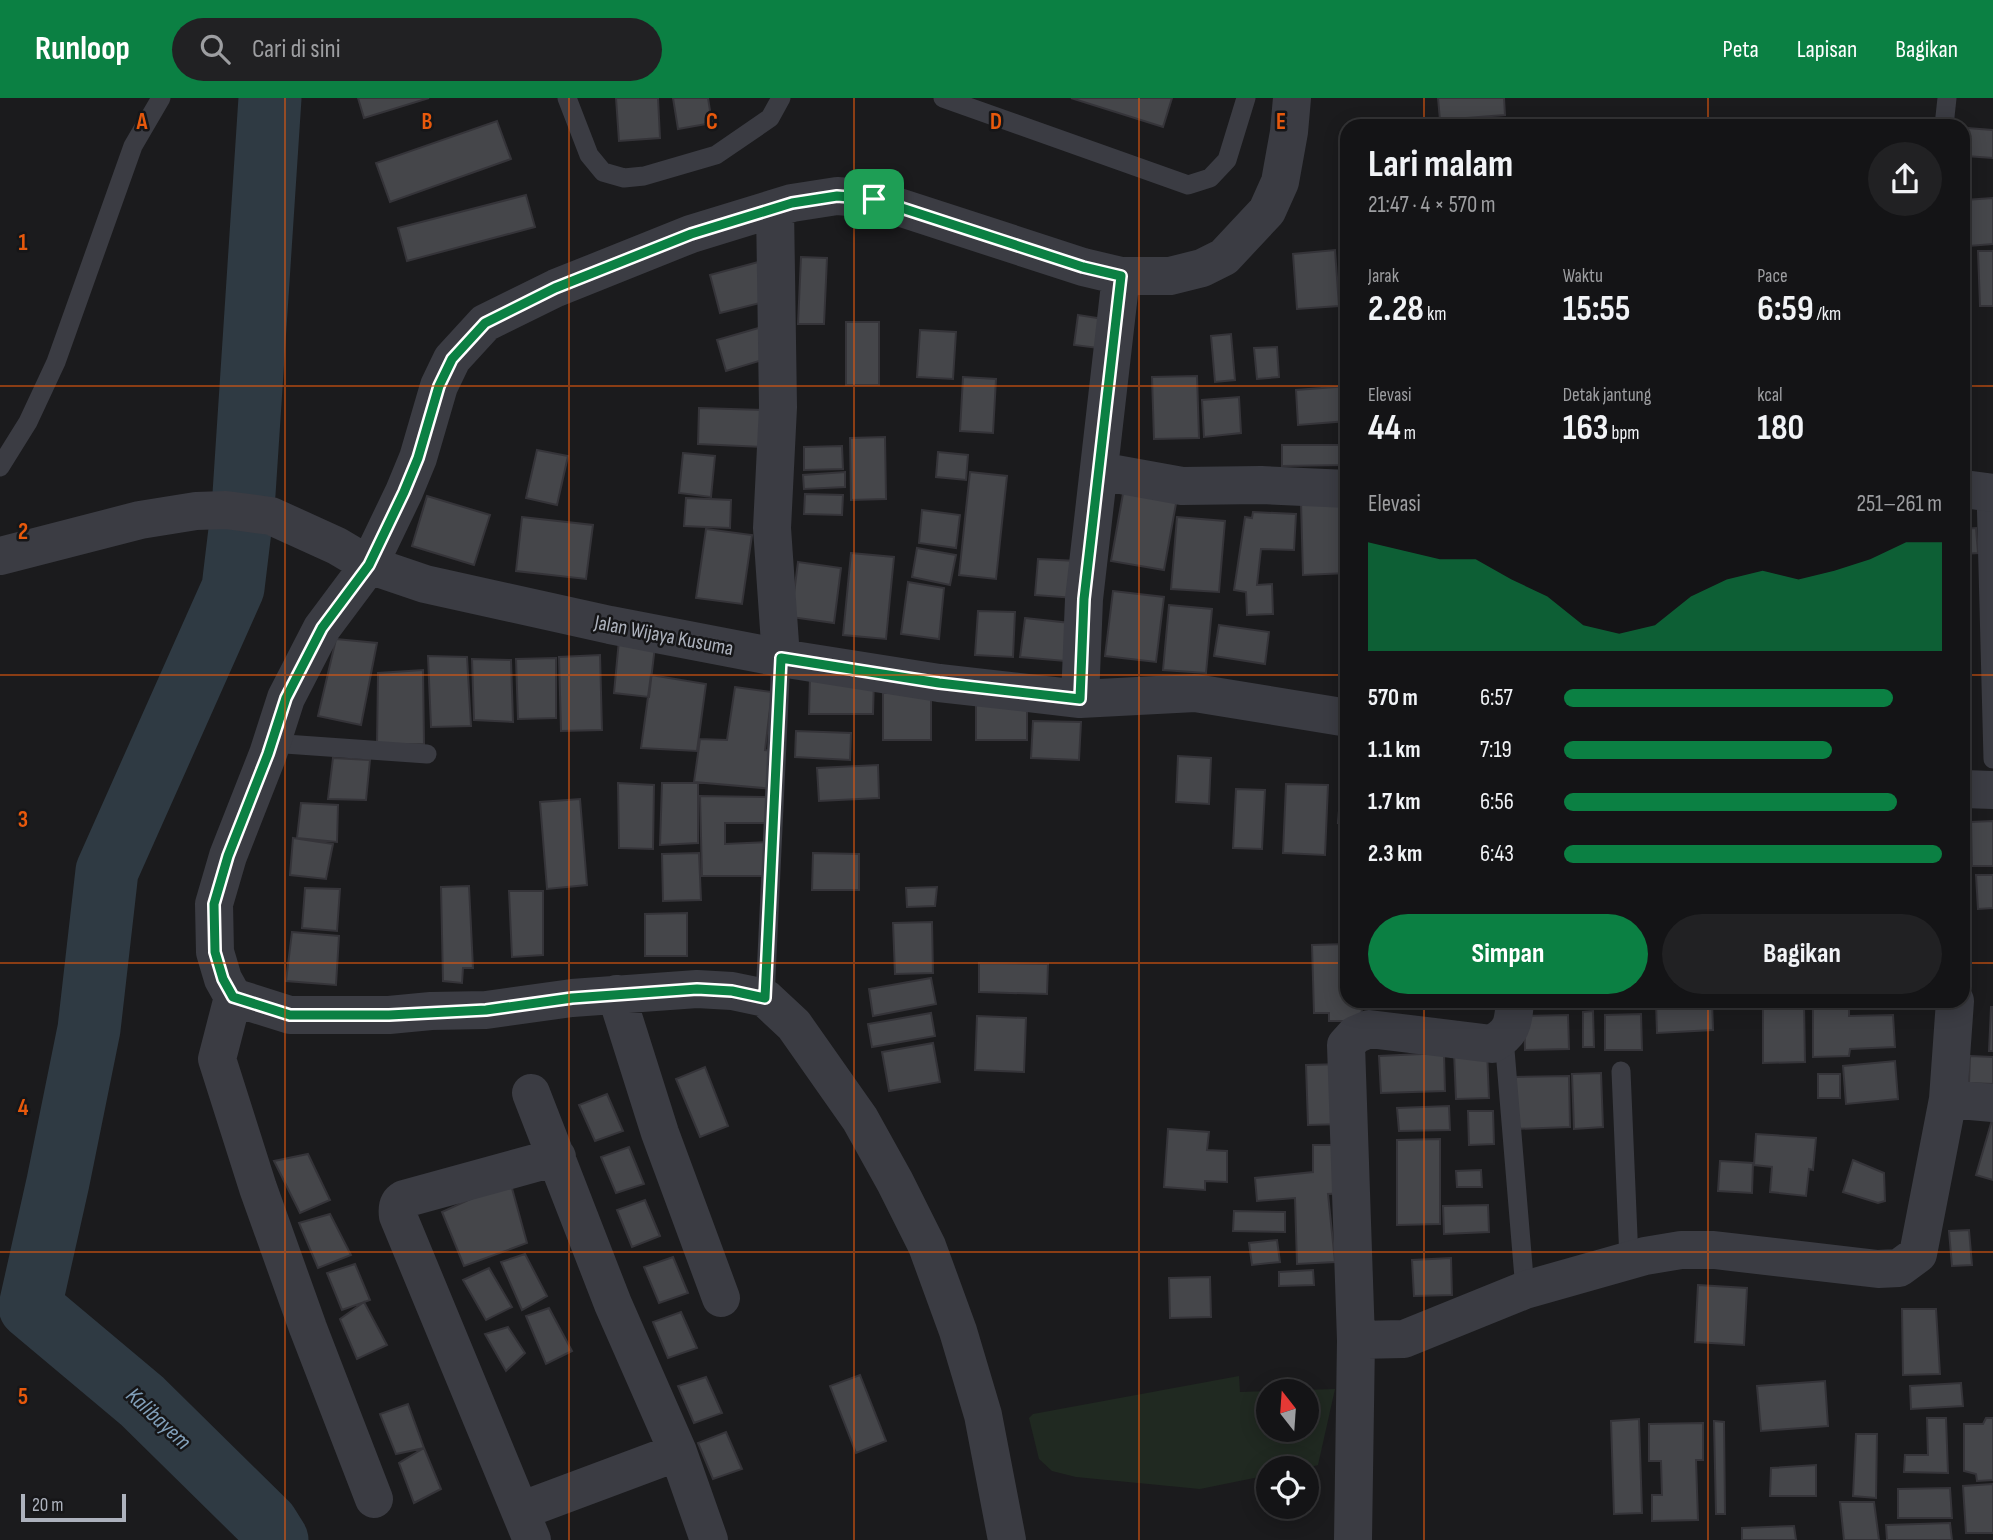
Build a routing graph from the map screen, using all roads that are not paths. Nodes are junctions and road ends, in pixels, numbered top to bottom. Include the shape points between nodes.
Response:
1 (161, 98) edge
2 (566, 98) edge
3 (781, 98) edge
4 (943, 98) edge
5 (1246, 98) edge
6 (1292, 98) edge
7 (1947, 98) edge
8 (1945, 119) edge
9 (775, 208) junction
10 (1121, 276) junction
11 (0, 467) edge
12 (1099, 471) junction
13 (1340, 489) edge
14 (1981, 491) edge
15 (0, 556) edge
16 (369, 565) junction
17 (781, 658) junction
18 (1080, 699) junction
19 (1340, 717) edge
20 (271, 743) junction
21 (427, 754) dead end
22 (1993, 759) edge
23 (1970, 789) edge
24 (1993, 790) edge
25 (616, 994) junction
26 (233, 997) junction
27 (765, 998) junction
28 (1515, 1008) edge
29 (1954, 1008) edge
30 (1504, 1038) junction
31 (1621, 1071) dead end
32 (531, 1093) dead end
33 (1948, 1099) junction
34 (1993, 1104) edge
35 (557, 1157) junction
36 (1629, 1260) junction
37 (1525, 1290) junction
38 (721, 1298) dead end
39 (1356, 1340) junction
40 (678, 1452) junction
41 (374, 1499) dead end
42 (526, 1526) edge
43 (709, 1540) edge
44 (1007, 1540) edge
45 (1353, 1540) edge

1 - 11 lane via 133,146 56,362 28,422
2 - 3 lane via 589,155 603,172 624,178 716,155 770,118
4 - 5 lane via 1188,185 1210,178 1227,160
6 - 10 street via 1280,182 1267,211 1243,239 1224,257 1202,268 1170,276
7 - 8 lane
9 - 10 street via 837,196 874,199
9 - 16 street via 691,234 555,288 485,323 452,359 439,386 418,458
9 - 17 street via 778,383 772,528
10 - 12 street
12 - 13 street via 1182,486
12 - 18 street via 1084,599
14 - 22 lane
15 - 16 street, Jalan Wijaya Kusuma via 140,520 211,510 271,516
16 - 17 street, Jalan Wijaya Kusuma via 438,587
16 - 20 street via 322,628 286,698
17 - 18 street, Jalan Wijaya Kusuma
17 - 27 lane
18 - 19 street, Jalan Wijaya Kusuma via 1195,693
20 - 21 lane
20 - 26 street via 214,904 215,952
23 - 24 street
25 - 26 street via 486,1010 389,1015 290,1015
25 - 27 street via 697,989
25 - 38 street via 660,1133
26 - 41 street via 217,1059 290,1277
27 - 44 street via 794,1024 860,1119 926,1246 983,1415
28 - 30 street via 1513,1024
29 - 33 street
30 - 37 lane
30 - 39 street via 1492,1044 1369,1029 1346,1045
31 - 36 lane
32 - 35 street
33 - 34 street
33 - 36 street via 1918,1254 1899,1268 1714,1250 1681,1250
35 - 40 street via 613,1304
35 - 42 street via 404,1199 397,1209
36 - 37 street
37 - 39 street via 1404,1339
39 - 45 street
40 - 42 street
40 - 43 street

